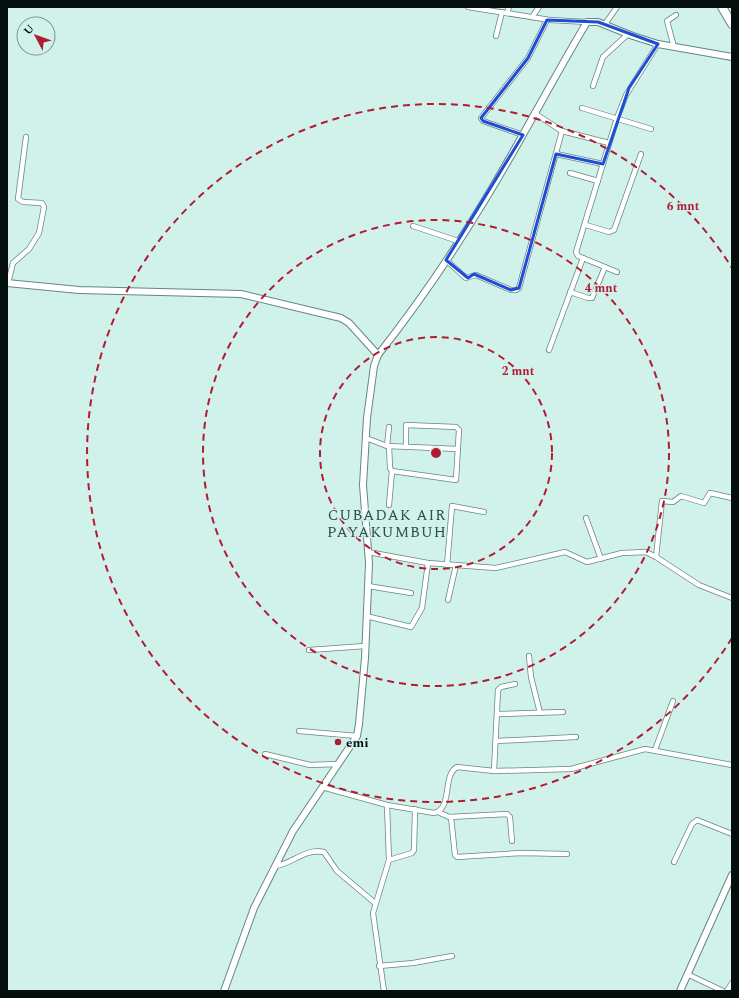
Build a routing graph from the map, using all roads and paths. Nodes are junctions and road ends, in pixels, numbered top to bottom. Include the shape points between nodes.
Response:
1 (468, 7) edge
2 (509, 7) edge
3 (539, 7) edge
4 (617, 7) edge
5 (722, 7) edge
6 (505, 13) junction
7 (676, 15) dead end
8 (532, 17) junction
9 (547, 20) junction
10 (731, 21) edge
11 (587, 22) junction
12 (604, 24) junction
13 (628, 34) junction
14 (496, 36) dead end
15 (658, 44) junction
16 (674, 47) junction
17 (732, 57) edge
18 (593, 86) dead end
19 (582, 108) dead end
20 (534, 113) junction
21 (617, 118) junction
22 (651, 129) dead end
23 (562, 131) junction
24 (523, 134) junction
25 (26, 138) dead end
26 (609, 143) junction
27 (556, 154) junction
28 (641, 154) dead end
29 (603, 164) junction
30 (570, 173) dead end
31 (598, 181) junction
32 (586, 225) junction
33 (413, 226) dead end
34 (458, 241) junction
35 (583, 258) junction
36 (446, 260) junction
37 (605, 267) junction
38 (617, 272) dead end
39 (7, 283) edge
40 (570, 292) junction
41 (549, 350) dead end
42 (378, 355) junction
43 (389, 427) dead end
44 (366, 438) junction
45 (388, 446) junction
46 (406, 446) junction
47 (458, 449) junction
48 (392, 471) junction
49 (732, 498) edge
50 (389, 505) dead end
51 (484, 512) dead end
52 (586, 518) dead end
53 (368, 552) junction
54 (656, 557) junction
55 (601, 559) junction
56 (428, 563) junction
57 (447, 565) junction
58 (456, 565) junction
59 (368, 586) junction
60 (412, 593) dead end
61 (732, 598) edge
62 (448, 600) dead end
63 (366, 616) junction
64 (365, 646) junction
65 (309, 650) dead end
66 (529, 656) dead end
67 (515, 684) dead end
68 (673, 701) dead end
69 (563, 712) dead end
70 (540, 713) junction
71 (498, 714) junction
72 (299, 731) dead end
73 (357, 736) junction
74 (576, 737) dead end
75 (496, 741) junction
76 (655, 750) junction
77 (265, 754) dead end
78 (338, 764) junction
79 (732, 765) edge
80 (494, 771) junction
81 (322, 787) junction
82 (387, 805) junction
83 (415, 809) junction
84 (438, 812) junction
85 (451, 817) junction
86 (732, 834) edge
87 (512, 841) dead end
88 (567, 854) dead end
89 (389, 860) junction
90 (674, 862) dead end
91 (275, 866) junction
92 (732, 875) edge
93 (375, 903) junction
94 (452, 956) dead end
95 (380, 966) junction
96 (687, 974) junction
97 (732, 983) edge
98 (224, 991) edge
99 (384, 991) edge
100 (680, 991) edge
101 (723, 991) edge
102 (727, 991) edge

1 - 6 street
2 - 6 street
3 - 8 street
4 - 12 street
5 - 10 highway
6 - 8 street
6 - 14 street
7 - 16 street via 667,21
8 - 9 street
9 - 11 street
9 - 24 street via 528,58 481,118 483,121
11 - 12 street
11 - 20 street
12 - 13 street
13 - 15 street
13 - 18 street via 604,57
15 - 16 street
15 - 21 street via 629,88
16 - 17 street
19 - 21 street
20 - 23 street
20 - 24 street
21 - 22 street
21 - 26 street
23 - 26 street
23 - 27 street
24 - 34 street
25 - 39 street via 18,199 23,202 42,203 44,207 39,233 29,249 13,263
26 - 29 street
27 - 29 street
27 - 36 street via 519,288 511,290 476,275 466,278
28 - 32 street via 614,230 609,232
29 - 31 street
30 - 31 street
31 - 32 street
32 - 35 street via 576,252
33 - 34 street
34 - 36 street
35 - 37 street
35 - 40 street
36 - 42 street
37 - 38 street
37 - 40 street via 592,298
39 - 42 street via 79,290 246,295 340,318 349,323
40 - 41 street
42 - 44 street via 371,386
43 - 45 street
44 - 45 street
44 - 53 street via 363,485
45 - 46 street
45 - 48 street
46 - 47 street
46 - 47 street via 406,425 454,427 459,430
47 - 48 street via 456,480
48 - 50 street
49 - 54 street via 710,494 704,503 681,496 673,502 662,501
51 - 57 street via 452,506
52 - 55 street
53 - 56 street
53 - 59 street
54 - 55 street via 636,551
54 - 61 street via 699,585
55 - 58 street via 587,562 565,552 501,568
56 - 57 street
56 - 63 street via 422,608 411,627
57 - 58 street
58 - 62 street
59 - 60 street
59 - 63 street
63 - 64 street
64 - 65 street
64 - 73 street
66 - 70 street
67 - 71 street via 498,690
68 - 76 street
69 - 70 street
70 - 71 street
71 - 75 street
72 - 73 street
73 - 78 street
74 - 75 street
75 - 80 street
76 - 79 street
76 - 80 street via 634,752 571,769
77 - 78 street via 310,765
78 - 81 street
80 - 84 street via 460,767 454,769 443,806
81 - 82 street
81 - 91 street via 293,831
82 - 83 street
82 - 89 street
83 - 84 street via 430,813
83 - 89 street via 414,850 412,853
84 - 85 street
85 - 87 street via 507,814 510,817
85 - 88 street via 457,857 522,853
86 - 90 street via 696,820
89 - 93 street
91 - 93 street via 285,864 302,854 324,852 337,871
91 - 98 street via 252,915
92 - 96 street
93 - 95 street via 373,913
94 - 95 street
95 - 99 street
96 - 100 street
96 - 101 street
97 - 102 street

